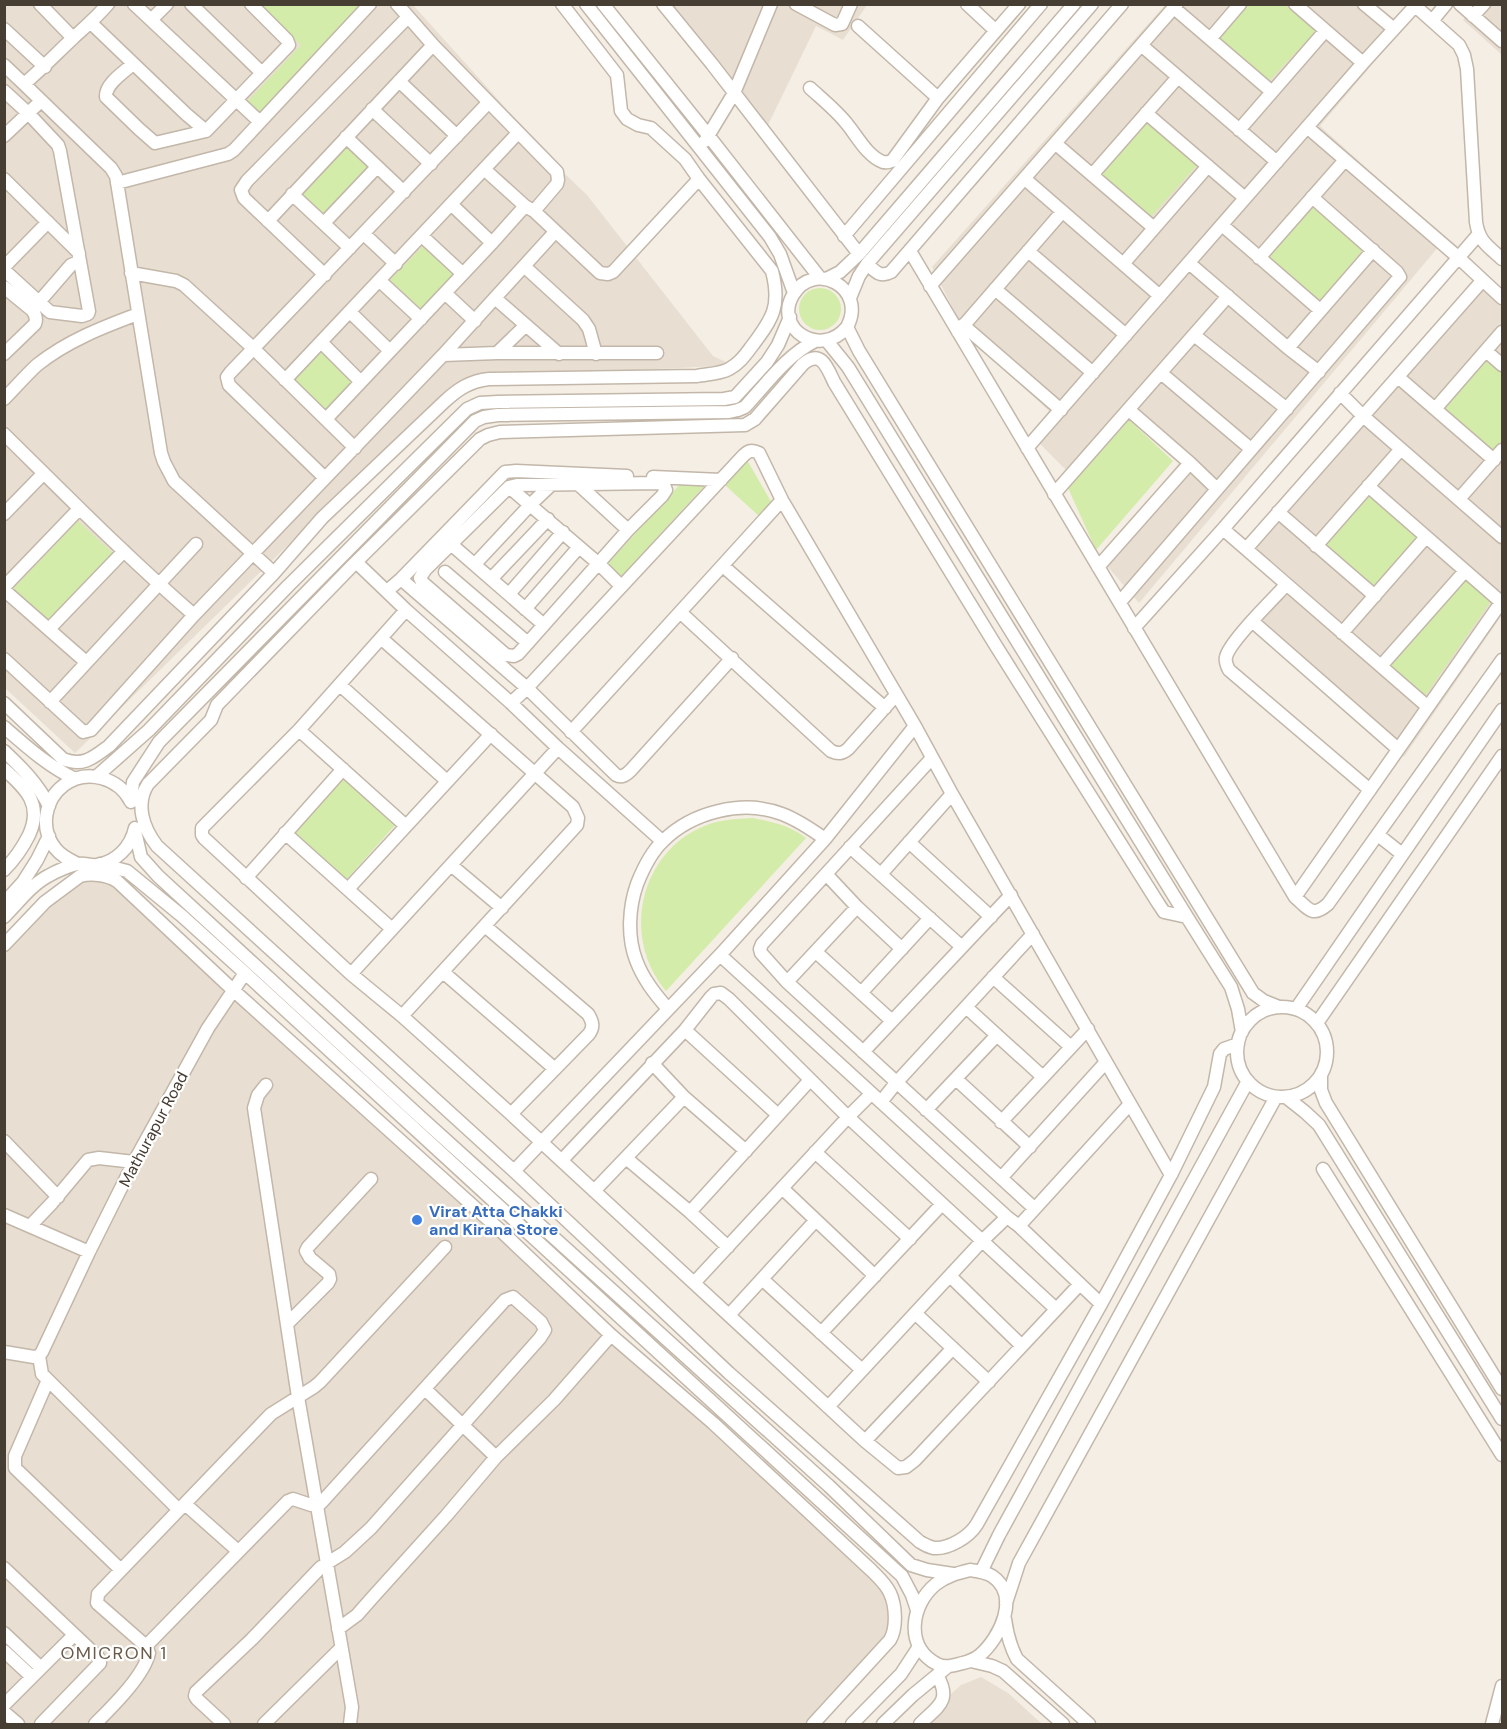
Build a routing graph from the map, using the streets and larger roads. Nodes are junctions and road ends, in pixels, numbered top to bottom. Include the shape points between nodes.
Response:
1 (40, 4) edge
2 (108, 4) edge
3 (134, 4) edge
4 (167, 4) edge
5 (251, 4) edge
6 (370, 4) edge
7 (397, 4) edge
8 (562, 4) edge
9 (586, 4) edge
10 (603, 4) edge
11 (663, 4) edge
12 (771, 4) edge
13 (851, 4) edge
14 (967, 4) edge
15 (1019, 4) edge
16 (1041, 4) edge
17 (1074, 4) edge
18 (1092, 4) edge
19 (1122, 4) edge
20 (1240, 4) edge
21 (1295, 4) edge
22 (1364, 4) edge
23 (1446, 4) edge
24 (1460, 4) edge
25 (1484, 4) edge
26 (193, 5) edge
27 (1414, 5) edge
28 (1175, 6) edge
29 (804, 7) edge
30 (1473, 16) junction
31 (407, 18) junction
32 (151, 20) junction
33 (1432, 21) junction
34 (91, 23) junction
35 (858, 26) dead end
36 (4, 29) edge
37 (1394, 29) junction
38 (996, 31) junction
39 (1325, 31) junction
40 (73, 38) junction
41 (1210, 39) junction
42 (1503, 42) edge
43 (432, 45) junction
44 (1141, 45) junction
45 (133, 63) junction
46 (1363, 63) junction
47 (4, 65) edge
48 (45, 67) junction
49 (262, 73) junction
50 (1178, 77) junction
51 (399, 81) junction
52 (24, 84) junction
53 (810, 88) dead end
54 (4, 91) edge
55 (1272, 92) junction
56 (734, 93) junction
57 (938, 98) junction
58 (237, 100) junction
59 (41, 101) junction
60 (488, 103) junction
61 (372, 109) junction
62 (28, 113) junction
63 (1146, 113) junction
64 (260, 122) junction
65 (1307, 127) junction
66 (1239, 130) junction
67 (206, 131) junction
68 (518, 133) junction
69 (4, 136) edge
70 (457, 136) junction
71 (709, 136) junction
72 (346, 137) junction
73 (1056, 144) junction
74 (699, 148) junction
75 (685, 159) junction
76 (1345, 160) junction
77 (1277, 162) junction
78 (430, 164) junction
79 (1208, 166) junction
80 (377, 167) junction
81 (484, 169) junction
82 (1092, 175) junction
83 (4, 179) edge
84 (1025, 179) junction
85 (699, 180) junction
86 (117, 183) junction
87 (404, 192) junction
88 (292, 194) junction
89 (1312, 197) junction
90 (1245, 198) junction
91 (452, 205) junction
92 (530, 208) junction
93 (1062, 212) junction
94 (268, 221) junction
95 (48, 222) junction
96 (324, 223) junction
97 (1222, 225) junction
98 (1154, 228) junction
99 (555, 232) junction
100 (364, 234) junction
101 (1478, 235) junction
102 (844, 236) junction
103 (422, 237) junction
104 (492, 243) junction
105 (350, 248) junction
106 (1374, 250) junction
107 (910, 251) junction
108 (1028, 251) junction
109 (80, 257) junction
110 (1502, 257) edge
111 (1259, 258) junction
112 (1459, 258) junction
113 (863, 259) junction
114 (1189, 263) junction
115 (396, 264) junction
116 (1123, 264) junction
117 (525, 267) junction
118 (4, 269) edge
119 (131, 273) junction
120 (463, 274) junction
121 (325, 275) junction
122 (823, 279) junction
123 (380, 280) junction
124 (1482, 281) junction
125 (930, 286) junction
126 (4, 287) edge
127 (995, 289) junction
128 (445, 293) junction
129 (794, 293) junction
130 (1160, 296) junction
131 (1228, 297) junction
132 (850, 298) junction
133 (1503, 298) edge
134 (496, 299) junction
135 (39, 302) junction
136 (1320, 310) junction
137 (350, 312) junction
138 (138, 314) junction
139 (790, 317) junction
140 (421, 319) junction
141 (475, 321) junction
142 (525, 326) junction
143 (847, 327) junction
144 (960, 329) junction
145 (1503, 332) edge
146 (1126, 335) junction
147 (1194, 335) junction
148 (821, 341) junction
149 (321, 342) junction
150 (7, 346) edge
151 (253, 348) junction
152 (1288, 348) junction
153 (390, 351) junction
154 (1486, 351) junction
155 (497, 353) junction
156 (657, 353) dead end
157 (559, 354) junction
158 (596, 354) junction
159 (443, 356) junction
160 (742, 360) junction
161 (1503, 365) edge
162 (1319, 372) junction
163 (1093, 373) junction
164 (1161, 373) junction
165 (755, 376) junction
166 (1398, 377) junction
167 (285, 380) junction
168 (770, 380) junction
169 (361, 382) junction
170 (782, 389) junction
171 (1340, 393) junction
172 (4, 399) edge
173 (1287, 409) junction
174 (1435, 409) junction
175 (1061, 410) junction
176 (1129, 410) junction
177 (1363, 416) junction
178 (326, 419) junction
179 (5, 437) edge
180 (355, 448) junction
181 (1027, 448) junction
182 (1251, 449) junction
183 (1401, 449) junction
184 (1503, 450) edge
185 (1494, 460) junction
186 (1190, 463) junction
187 (44, 474) junction
188 (325, 478) junction
189 (721, 480) junction
190 (552, 484) junction
191 (578, 484) junction
192 (1368, 486) junction
193 (509, 487) junction
194 (1217, 489) junction
195 (1054, 494) junction
196 (1459, 500) junction
197 (782, 501) junction
198 (531, 504) junction
199 (79, 509) junction
200 (1278, 512) junction
201 (4, 514) edge
202 (548, 519) junction
203 (1223, 529) junction
204 (628, 530) junction
205 (1500, 531) edge
206 (563, 532) junction
207 (1426, 537) junction
208 (196, 544) dead end
209 (452, 545) junction
210 (1316, 546) junction
211 (579, 547) junction
212 (1246, 549) junction
213 (124, 551) junction
214 (252, 554) junction
215 (356, 562) junction
216 (475, 564) junction
217 (599, 564) junction
218 (723, 566) junction
219 (1098, 567) junction
220 (1465, 571) junction
221 (445, 572) dead end
222 (274, 573) junction
223 (401, 579) junction
224 (491, 579) junction
225 (158, 584) junction
226 (1286, 585) junction
227 (621, 586) junction
228 (4, 588) edge
229 (387, 591) junction
230 (509, 594) junction
231 (1375, 596) junction
232 (1120, 602) junction
233 (1502, 602) edge
234 (525, 609) junction
235 (406, 610) junction
236 (680, 612) junction
237 (194, 615) junction
238 (1252, 621) junction
239 (544, 626) junction
240 (1134, 628) junction
241 (49, 629) junction
242 (1342, 633) junction
243 (382, 639) junction
244 (528, 643) junction
245 (732, 658) junction
246 (4, 659) edge
247 (1503, 660) edge
248 (86, 662) junction
249 (1381, 666) junction
250 (340, 685) junction
251 (527, 688) junction
252 (896, 695) junction
253 (50, 702) junction
254 (4, 703) edge
255 (511, 703) junction
256 (1428, 707) junction
257 (885, 708) junction
258 (1503, 710) edge
259 (915, 726) junction
260 (4, 727) edge
261 (299, 730) junction
262 (571, 732) junction
263 (491, 734) junction
264 (558, 748) junction
265 (1398, 749) junction
266 (4, 751) edge
267 (1503, 756) edge
268 (932, 758) junction
269 (4, 769) edge
270 (343, 769) junction
271 (535, 774) junction
272 (97, 776) junction
273 (75, 779) junction
274 (447, 781) junction
275 (1370, 790) junction
276 (952, 794) junction
277 (131, 800) junction
278 (49, 806) junction
279 (406, 826) junction
280 (135, 831) junction
281 (285, 833) junction
282 (1378, 835) junction
283 (49, 836) junction
284 (825, 839) junction
285 (662, 841) junction
286 (909, 842) junction
287 (850, 847) junction
288 (1402, 854) junction
289 (78, 864) junction
290 (100, 864) junction
291 (451, 865) junction
292 (4, 870) edge
293 (826, 874) junction
294 (881, 874) junction
295 (246, 878) junction
296 (348, 889) junction
297 (1011, 895) junction
298 (1295, 897) junction
299 (4, 903) edge
300 (857, 907) junction
301 (502, 908) junction
302 (4, 917) edge
303 (991, 917) junction
304 (1186, 917) junction
305 (930, 918) junction
306 (485, 926) junction
307 (392, 929) junction
308 (1033, 934) junction
309 (4, 945) edge
310 (236, 947) junction
311 (962, 947) junction
312 (269, 948) junction
313 (902, 949) junction
314 (816, 952) junction
315 (720, 955) junction
316 (443, 972) junction
317 (245, 973) junction
318 (351, 974) junction
319 (993, 977) junction
320 (788, 982) junction
321 (233, 990) junction
322 (861, 993) junction
323 (966, 1007) junction
324 (1279, 1007) junction
325 (668, 1009) junction
326 (1296, 1009) junction
327 (402, 1016) junction
328 (892, 1021) junction
329 (1317, 1023) junction
330 (1088, 1029) junction
331 (685, 1030) junction
332 (1242, 1032) junction
333 (997, 1035) junction
334 (1238, 1044) junction
335 (1071, 1047) junction
336 (863, 1052) junction
337 (1106, 1062) junction
338 (652, 1064) junction
339 (555, 1069) junction
340 (1321, 1076) junction
341 (1043, 1077) junction
342 (956, 1079) junction
343 (810, 1080) junction
344 (1248, 1081) junction
345 (896, 1083) junction
346 (266, 1085) dead end
347 (684, 1097) junction
348 (1281, 1097) junction
349 (876, 1098) junction
350 (1130, 1104) junction
351 (926, 1110) junction
352 (511, 1114) junction
353 (778, 1115) junction
354 (848, 1117) junction
355 (1001, 1122) junction
356 (4, 1142) edge
357 (543, 1142) junction
358 (1030, 1147) junction
359 (746, 1151) junction
360 (815, 1152) junction
361 (626, 1158) junction
362 (562, 1160) junction
363 (134, 1162) junction
364 (1323, 1169) dead end
365 (514, 1171) junction
366 (1171, 1175) junction
367 (1001, 1178) junction
368 (371, 1179) dead end
369 (782, 1188) junction
370 (594, 1191) junction
371 (58, 1197) junction
372 (942, 1204) junction
373 (1034, 1208) junction
374 (690, 1212) junction
375 (4, 1215) edge
376 (1007, 1217) junction
377 (816, 1220) junction
378 (30, 1226) junction
379 (1019, 1226) junction
380 (910, 1239) junction
381 (982, 1241) junction
382 (445, 1247) dead end
383 (728, 1247) junction
384 (88, 1252) junction
385 (875, 1276) junction
386 (950, 1276) junction
387 (762, 1279) junction
388 (694, 1283) junction
389 (1080, 1284) junction
390 (1101, 1305) junction
391 (1056, 1309) junction
392 (915, 1313) junction
393 (729, 1315) junction
394 (287, 1324) junction
395 (821, 1333) junction
396 (611, 1335) junction
397 (1022, 1346) junction
398 (953, 1348) junction
399 (4, 1352) edge
400 (39, 1356) junction
401 (862, 1370) junction
402 (48, 1380) junction
403 (989, 1382) junction
404 (425, 1389) junction
405 (1503, 1389) edge
406 (298, 1397) junction
407 (828, 1407) junction
408 (1503, 1419) edge
409 (462, 1425) junction
410 (865, 1441) junction
411 (823, 1455) junction
412 (1503, 1455) edge
413 (496, 1457) junction
414 (10, 1463) edge
415 (829, 1486) junction
416 (805, 1488) junction
417 (795, 1499) junction
418 (317, 1504) junction
419 (182, 1507) junction
420 (238, 1551) junction
421 (327, 1563) junction
422 (4, 1568) edge
423 (120, 1569) junction
424 (981, 1572) junction
425 (953, 1574) junction
426 (1006, 1602) junction
427 (917, 1610) junction
428 (1005, 1618) junction
429 (338, 1629) junction
430 (4, 1633) edge
431 (74, 1636) junction
432 (146, 1646) junction
433 (341, 1648) junction
434 (918, 1648) junction
435 (4, 1651) edge
436 (971, 1661) junction
437 (947, 1667) junction
438 (41, 1668) junction
439 (937, 1676) junction
440 (32, 1677) junction
441 (1503, 1686) edge
442 (4, 1705) edge
443 (4, 1712) edge
444 (18, 1725) edge
445 (41, 1725) edge
446 (95, 1725) edge
447 (224, 1725) edge
448 (264, 1725) edge
449 (350, 1725) edge
450 (813, 1725) edge
451 (852, 1725) edge
452 (883, 1725) edge
453 (920, 1725) edge
454 (1063, 1725) edge
455 (1089, 1725) edge
456 (1492, 1725) edge

1 - 40 street
2 - 34 street
3 - 32 street
4 - 32 street
5 - 49 street via 289,43
6 - 64 street
7 - 31 street
8 - 75 street via 617,75 621,111 627,119 651,128
9 - 74 street
10 - 71 street
11 - 56 street
12 - 56 street
13 - 29 street via 839,25
14 - 38 street
15 - 38 street
16 - 102 street
17 - 113 street
18 - 113 street
19 - 107 street
20 - 41 street
21 - 39 street
22 - 37 street
23 - 33 street
24 - 30 street
25 - 30 street
26 - 49 street
27 - 33 street
27 - 37 street
28 - 41 street
28 - 44 street
30 - 42 street
31 - 43 street
31 - 94 street via 243,186 244,198
32 - 58 street
33 - 101 street via 1459,45 1464,55
34 - 40 street
34 - 45 street
35 - 57 street
36 - 48 street
37 - 46 street
38 - 57 street
39 - 46 street
39 - 55 street
40 - 48 street
41 - 55 street
43 - 51 street
43 - 60 street
44 - 50 street
44 - 73 street
45 - 67 street
45 - 67 street via 105,93 139,129 155,143
46 - 65 street
47 - 52 street
48 - 52 street
49 - 58 street
50 - 63 street
50 - 66 street
51 - 61 street
51 - 70 street
52 - 59 street
53 - 57 street via 848,124 870,152 887,163
54 - 62 street
55 - 66 street
56 - 71 street
56 - 102 street
58 - 64 street
58 - 67 street
59 - 62 street
59 - 86 street via 111,168
60 - 68 street
60 - 70 street
61 - 72 street
61 - 78 street
62 - 69 street
62 - 109 street via 58,145
63 - 79 street
63 - 82 street
64 - 86 street via 228,154
65 - 76 street
65 - 77 street
66 - 77 street
68 - 81 street
68 - 92 street via 558,176 557,184
70 - 78 street
71 - 74 street
71 - 122 street
72 - 80 street
72 - 88 street
73 - 82 street
73 - 84 street
74 - 75 street
74 - 129 street via 770,237
75 - 85 street
76 - 89 street
76 - 112 street
77 - 90 street
78 - 87 street
79 - 90 street
79 - 98 street
80 - 87 street
80 - 96 street
81 - 91 street
81 - 92 street
82 - 98 street
83 - 95 street
84 - 93 street
84 - 125 street
85 - 99 street via 608,274 600,273
85 - 160 street via 772,271 776,297 773,314
86 - 119 street
87 - 100 street
88 - 94 street
88 - 96 street
89 - 106 street
89 - 111 street
90 - 97 street
91 - 103 street
91 - 104 street
92 - 99 street
92 - 104 street
93 - 108 street
93 - 116 street
94 - 121 street
95 - 109 street
95 - 118 street
96 - 105 street
97 - 111 street
97 - 114 street
98 - 116 street
99 - 117 street
100 - 105 street
100 - 115 street
101 - 110 street
101 - 112 street
102 - 113 street
103 - 115 street
103 - 120 street
104 - 120 street
105 - 121 street
106 - 136 street
106 - 162 street via 1400,277
107 - 113 street via 885,275 879,275
107 - 125 street
108 - 127 street
108 - 146 street
109 - 135 street
109 - 135 street via 88,314 54,313
111 - 136 street
112 - 124 street
112 - 171 street
113 - 122 street
113 - 132 street
114 - 130 street
114 - 131 street
115 - 123 street
116 - 130 street
117 - 134 street
117 - 158 street via 583,320
118 - 135 street
119 - 138 street
119 - 151 street via 184,285
120 - 128 street
121 - 151 street
122 - 129 street via 802,284
122 - 132 street via 838,284
123 - 137 street
123 - 140 street
124 - 133 street
124 - 166 street
125 - 144 street
126 - 150 street via 36,317 35,324
127 - 144 street
127 - 163 street
128 - 140 street
128 - 141 street
129 - 139 street via 789,304
130 - 146 street
131 - 147 street
131 - 152 street
132 - 143 street via 852,316
134 - 141 street
134 - 142 street
136 - 152 street
137 - 149 street
137 - 153 street
138 - 172 street via 59,350
138 - 214 street via 161,453 169,473
139 - 148 street via 799,333
139 - 165 street via 778,345
140 - 153 street
141 - 159 street
142 - 155 street
142 - 157 street
143 - 148 street via 838,336
143 - 324 street via 858,351 1253,993
144 - 175 street
144 - 181 street
145 - 154 street
146 - 163 street
147 - 164 street
147 - 173 street
148 - 168 street via 789,358
148 - 304 street via 848,367
149 - 167 street
149 - 169 street
151 - 167 street
151 - 188 street via 227,377 229,385
152 - 162 street
153 - 169 street
154 - 161 street
154 - 174 street
155 - 157 street
155 - 159 street
156 - 158 street
157 - 158 street
159 - 180 street
160 - 165 street
160 - 222 street via 726,370 697,376 489,379 463,386 322,518
162 - 173 street
163 - 175 street
164 - 176 street
164 - 182 street
165 - 272 street via 735,397 724,399 498,402 467,409 149,730
166 - 174 street
166 - 177 street
167 - 178 street
168 - 170 street
168 - 277 street via 738,411 498,415 475,421 159,742 133,782
169 - 178 street
170 - 215 street via 745,425 488,435
170 - 304 street via 807,361 816,359 825,364 1158,903 1164,912
171 - 177 street
171 - 203 street
173 - 182 street
174 - 185 street
175 - 181 street
176 - 186 street
176 - 195 street
177 - 183 street
177 - 200 street
178 - 180 street
179 - 187 street
180 - 188 street
181 - 195 street
182 - 194 street
183 - 192 street
183 - 196 street
184 - 185 street
185 - 196 street
186 - 194 street
186 - 219 street
187 - 199 street
187 - 201 street
188 - 214 street
189 - 197 street via 749,451 754,451 759,453
189 - 223 street via 505,472
189 - 227 street
190 - 191 street
190 - 193 street
190 - 198 street
191 - 204 street
191 - 204 street via 664,485 664,493
192 - 207 street
192 - 210 street
193 - 198 street
193 - 209 street
194 - 232 street
195 - 219 street
196 - 205 street
197 - 218 street
197 - 252 street
198 - 202 street
198 - 216 street
199 - 213 street
199 - 228 street
200 - 210 street
200 - 212 street
202 - 206 street
202 - 224 street
203 - 212 street
203 - 240 street
204 - 217 street
206 - 211 street
206 - 230 street
207 - 220 street
207 - 231 street
208 - 225 street
209 - 216 street
209 - 244 street via 425,570 422,582 506,655 518,654
210 - 231 street
211 - 217 street
211 - 234 street
212 - 226 street
213 - 225 street
213 - 241 street
214 - 222 street
214 - 237 street
215 - 229 street
215 - 312 street via 217,705 211,720 142,793 143,819 157,846
216 - 224 street
217 - 227 street
217 - 239 street
218 - 236 street
218 - 257 street
219 - 232 street
220 - 233 street
220 - 249 street
221 - 244 street
222 - 254 street via 109,747 93,758 72,763 63,759
223 - 229 street
223 - 251 street
224 - 230 street
225 - 237 street
225 - 248 street
226 - 238 street
226 - 242 street
227 - 251 street
228 - 241 street
229 - 235 street
230 - 234 street
231 - 242 street
232 - 240 street
233 - 256 street
234 - 239 street
235 - 243 street
235 - 255 street
236 - 245 street
236 - 262 street
237 - 253 street via 91,730 83,732
238 - 265 street
238 - 275 street via 1226,655 1229,670
239 - 244 street
240 - 298 street
241 - 248 street
242 - 249 street
243 - 250 street
243 - 263 street
245 - 257 street via 836,753 848,749
245 - 262 street via 623,776 616,775
246 - 253 street
247 - 282 street
248 - 253 street
249 - 256 street
250 - 261 street
250 - 274 street
251 - 255 street
251 - 262 street
252 - 257 street
252 - 259 street
255 - 264 street
256 - 265 street
258 - 288 street
259 - 268 street
259 - 284 street
260 - 273 street via 34,754
261 - 270 street
261 - 295 street via 202,828 204,838
263 - 271 street
263 - 274 street
264 - 271 street
264 - 285 street
265 - 275 street
266 - 278 street via 42,791
267 - 329 street
268 - 276 street
268 - 287 street
269 - 292 street via 23,787 36,814 21,851
270 - 279 street
270 - 281 street
271 - 291 street
271 - 301 street via 573,807 577,825
272 - 273 street
272 - 277 street via 117,785
273 - 278 street via 55,794
274 - 279 street
275 - 298 street
276 - 286 street
276 - 297 street
277 - 280 street
278 - 283 street
279 - 296 street
280 - 290 street via 116,858
280 - 310 street via 141,858
281 - 295 street
281 - 296 street
282 - 288 street
282 - 298 street via 1320,911 1310,910
283 - 289 street via 55,848
283 - 299 street via 23,882
284 - 285 street via 804,823 754,808 728,809 703,816
284 - 315 street
285 - 325 street via 642,870 632,898 630,929 635,959 649,986
286 - 294 street
286 - 303 street
287 - 293 street
287 - 294 street
288 - 326 street
289 - 290 street
289 - 302 street via 34,886
290 - 317 street via 127,871
291 - 301 street
291 - 307 street
293 - 300 street
293 - 320 street via 760,949
294 - 305 street
295 - 318 street
296 - 307 street
297 - 303 street
297 - 308 street
300 - 313 street
300 - 314 street
301 - 306 street
303 - 311 street
304 - 332 street via 1231,987
305 - 311 street
305 - 313 street
306 - 316 street
306 - 339 street via 592,1021 589,1034
307 - 318 street
308 - 319 street
308 - 330 street
309 - 321 street via 45,902 76,879 87,874 104,876 117,881
310 - 312 street
310 - 415 street
311 - 328 street
312 - 365 street
313 - 322 street
314 - 320 street
314 - 322 street
315 - 325 street
315 - 349 street
316 - 327 street
316 - 339 street
317 - 321 street, Mathurapur Road
317 - 416 street
318 - 327 street
319 - 323 street
319 - 335 street
320 - 336 street
321 - 363 street, Mathurapur Road
321 - 396 street
322 - 328 street
323 - 333 street
323 - 345 street
324 - 326 street
324 - 332 street via 1251,1019
325 - 357 street
326 - 329 street
327 - 352 street
328 - 336 street
329 - 340 street via 1328,1049
330 - 335 street
330 - 337 street
331 - 338 street
331 - 343 street via 711,997 721,993
331 - 353 street
332 - 334 street
333 - 341 street
333 - 342 street
334 - 344 street via 1241,1070
334 - 366 street via 1220,1054 1214,1087
335 - 341 street
336 - 345 street
337 - 350 street
337 - 358 street
338 - 347 street
338 - 362 street
339 - 352 street
340 - 348 street via 1299,1094
340 - 405 street via 1326,1103
341 - 355 street
342 - 351 street
342 - 355 street
343 - 353 street
343 - 354 street
344 - 348 street via 1266,1094
344 - 424 street
345 - 349 street
345 - 351 street
346 - 394 street via 254,1108
347 - 359 street
347 - 361 street
348 - 408 street via 1319,1125
348 - 426 street via 1019,1563
349 - 354 street
349 - 376 street
350 - 366 street
350 - 373 street
351 - 367 street
352 - 357 street
353 - 359 street
354 - 360 street
354 - 372 street
355 - 358 street
356 - 371 street
357 - 362 street
357 - 365 street
358 - 367 street
359 - 374 street
360 - 369 street
360 - 380 street
361 - 370 street
361 - 374 street
362 - 370 street
363 - 371 street via 88,1160
363 - 384 street, Mathurapur Road
364 - 412 street
365 - 411 street via 729,1373
366 - 390 street
367 - 373 street
368 - 394 street via 308,1247 310,1258 330,1279
369 - 377 street
369 - 383 street
370 - 388 street
371 - 378 street
372 - 380 street
372 - 381 street
373 - 379 street
374 - 383 street
375 - 378 street
376 - 379 street
376 - 381 street
377 - 385 street
377 - 387 street
378 - 384 street
379 - 389 street
380 - 385 street
381 - 386 street
381 - 391 street
382 - 406 street via 320,1382
383 - 388 street
384 - 400 street, Mathurapur Road
385 - 395 street
386 - 392 street
386 - 397 street
387 - 393 street
387 - 395 street
388 - 393 street
389 - 390 street
389 - 391 street
390 - 411 street via 977,1524 960,1540 935,1548 920,1542
391 - 397 street
392 - 398 street
392 - 401 street
393 - 407 street
394 - 406 street
395 - 401 street
396 - 413 street via 554,1400
396 - 417 street
397 - 403 street
398 - 403 street
398 - 410 street
399 - 400 street
400 - 402 street via 42,1374
401 - 407 street
402 - 414 street
402 - 419 street
403 - 410 street via 906,1467 898,1468
404 - 409 street
404 - 409 street via 510,1296 541,1322 545,1330 540,1338
404 - 418 street
406 - 418 street
406 - 419 street via 271,1414
407 - 410 street
409 - 413 street
409 - 421 street via 365,1533
411 - 415 street
413 - 429 street via 357,1615
414 - 423 street
415 - 425 street via 911,1565
416 - 417 street
416 - 427 street via 902,1576
417 - 450 street via 885,1585 892,1600 894,1625 890,1640
418 - 420 street via 288,1501
418 - 421 street
419 - 420 street
419 - 423 street
420 - 432 street
421 - 429 street
421 - 447 street via 196,1692 197,1699
422 - 431 street
423 - 432 street via 96,1600
424 - 425 street
424 - 426 street via 1003,1587
425 - 427 street via 924,1596
426 - 428 street
427 - 434 street via 914,1631
428 - 436 street via 997,1635
428 - 455 street via 1017,1659
429 - 433 street
430 - 438 street
431 - 438 street
431 - 445 street via 100,1663
432 - 446 street via 149,1653 142,1669
433 - 448 street
433 - 449 street via 352,1707
434 - 437 street via 931,1661
434 - 451 street via 901,1674
435 - 440 street
436 - 437 street
436 - 454 street via 1003,1671
437 - 439 street
438 - 440 street
439 - 452 street
439 - 453 street via 944,1696
440 - 442 street
441 - 456 street
443 - 444 street

